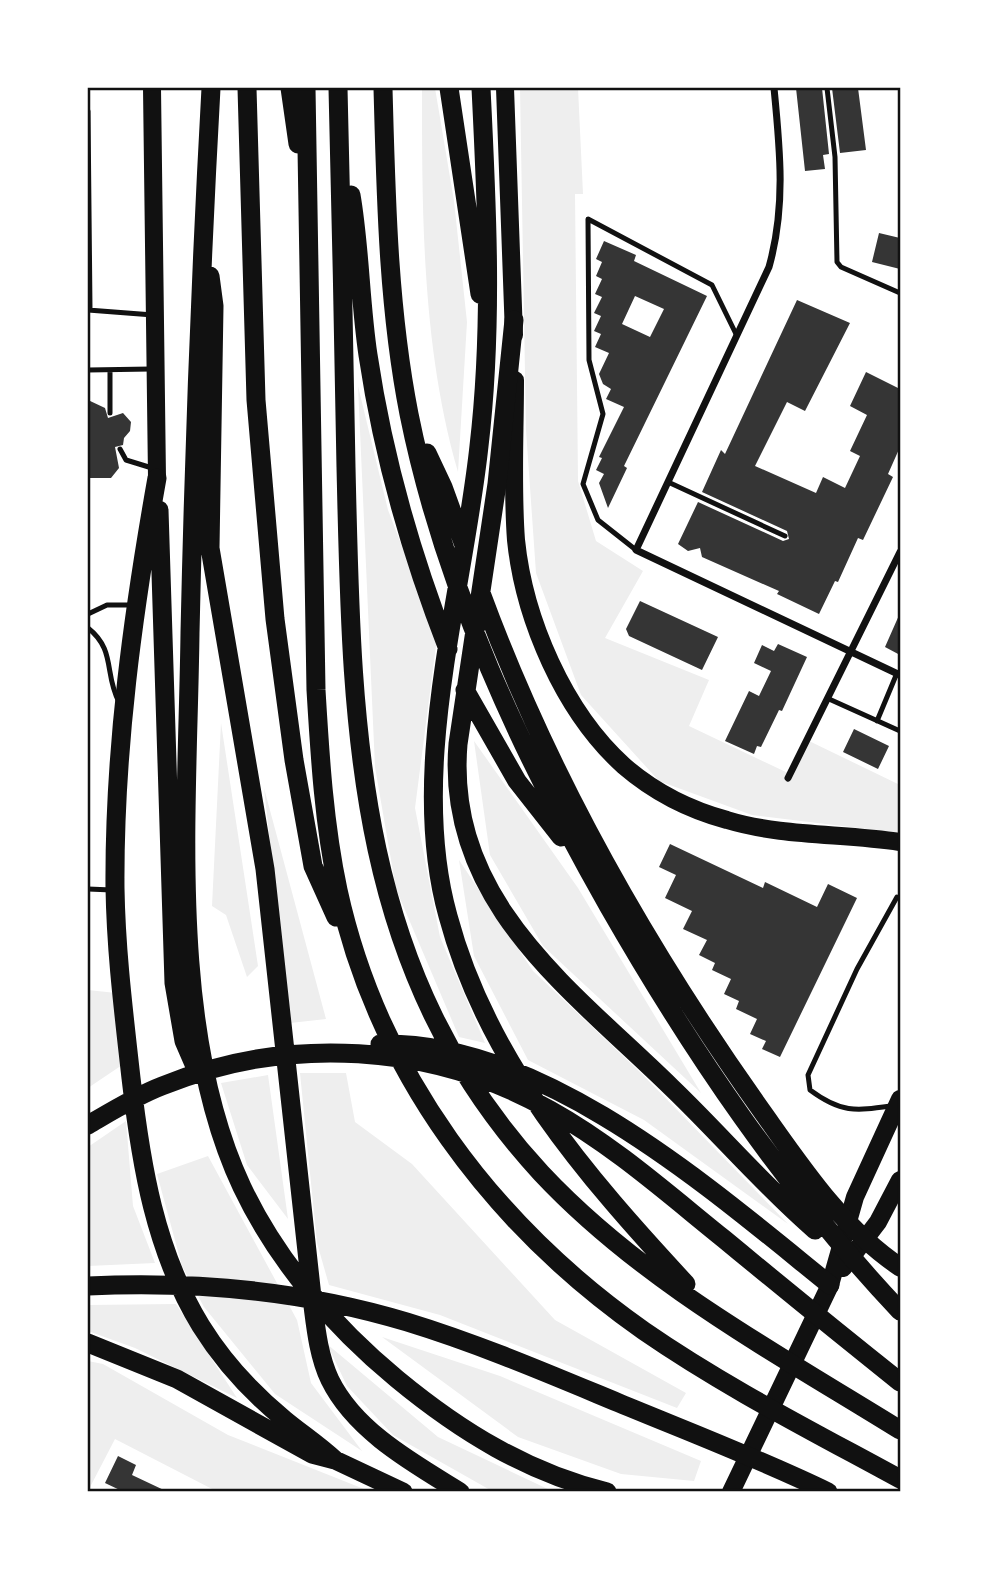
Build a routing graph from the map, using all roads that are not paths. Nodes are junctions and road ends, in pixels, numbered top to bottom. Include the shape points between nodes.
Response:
1 (152, 88) edge
2 (211, 88) edge
3 (247, 88) edge
4 (290, 88) edge
5 (306, 88) edge
6 (338, 88) edge
7 (383, 88) edge
8 (449, 88) edge
9 (481, 88) edge
10 (505, 88) edge
11 (774, 88) edge
12 (827, 88) edge
13 (88, 111) edge
14 (339, 127) junction
15 (88, 132) edge
16 (307, 187) junction
17 (89, 230) edge
18 (203, 233) junction
19 (901, 293) edge
20 (89, 310) edge
21 (156, 315) junction
22 (514, 320) junction
23 (486, 322) junction
24 (736, 334) junction
25 (158, 368) junction
26 (88, 370) edge
27 (110, 370) junction
28 (110, 413) dead end
29 (410, 418) junction
30 (120, 449) dead end
31 (157, 473) junction
32 (668, 482) junction
33 (785, 536) dead end
34 (636, 550) junction
35 (901, 552) edge
36 (135, 605) junction
37 (88, 614) edge
38 (88, 628) edge
39 (851, 652) junction
40 (899, 674) edge
41 (829, 699) junction
42 (124, 712) junction
43 (877, 721) junction
44 (901, 731) edge
45 (788, 778) dead end
46 (901, 842) edge
47 (592, 877) junction
48 (88, 889) edge
49 (116, 890) junction
50 (901, 898) edge
51 (362, 972) junction
52 (324, 1052) junction
53 (899, 1102) edge
54 (216, 1115) junction
55 (88, 1125) edge
56 (901, 1180) edge
57 (848, 1220) junction
58 (823, 1236) junction
59 (783, 1247) junction
60 (901, 1268) edge
61 (861, 1269) junction
62 (830, 1285) junction
63 (88, 1286) edge
64 (710, 1311) junction
65 (901, 1311) edge
66 (88, 1343) edge
67 (901, 1382) edge
68 (901, 1430) edge
69 (335, 1460) junction
70 (901, 1479) edge
71 (403, 1492) edge
72 (460, 1492) edge
73 (607, 1492) edge
74 (731, 1492) edge
75 (828, 1492) edge

1 - 21 highway
2 - 18 highway
3 - 51 highway via 256,400 281,670 313,866
4 - 16 highway
5 - 16 highway
6 - 14 highway
7 - 29 highway via 392,284
8 - 23 highway
9 - 23 highway
10 - 22 highway
11 - 24 street via 781,181 775,247
12 - 19 lane via 835,157 837,262
13 - 15 lane
14 - 47 highway via 354,211 377,410 421,577 458,674 495,746
14 - 64 highway via 355,702 370,828 390,907 435,1020 520,1148 619,1245
15 - 17 lane
16 - 51 highway via 321,770 339,891
17 - 20 lane
18 - 54 highway via 191,570 188,893 194,1004
18 - 72 highway via 214,306 210,548 265,869 321,1354 336,1390 359,1420
20 - 21 lane
21 - 25 highway
22 - 46 highway via 519,558 543,642 590,726 638,776 710,815 772,830
22 - 58 highway via 486,562 456,763 461,817 481,873 513,927 567,991
23 - 64 highway via 483,410 435,753 433,828 445,904 468,977 509,1059 557,1135
24 - 32 street
24 - 34 lane via 712,285 588,219 589,360 603,414 583,484 598,520
25 - 27 lane
25 - 31 highway
26 - 27 lane
27 - 28 lane
29 - 47 highway via 441,536 473,626 535,767
29 - 60 highway via 443,487 483,598 539,729 646,932 709,1034 794,1156 845,1219
30 - 31 lane via 127,460
31 - 36 highway
31 - 54 highway via 174,983 184,1041
32 - 33 lane
32 - 34 street
34 - 39 street
35 - 39 street
36 - 37 lane via 107,605
36 - 42 highway
38 - 42 lane via 99,637 110,661 111,687
39 - 40 street
39 - 41 street
40 - 43 lane
41 - 43 lane
41 - 45 street
42 - 49 highway
43 - 44 lane
47 - 61 highway via 752,1133
48 - 49 lane
49 - 69 highway via 137,1128 166,1255 192,1311 225,1360 271,1408
50 - 53 lane via 897,897 857,969 808,1075 810,1090 825,1102 850,1111
51 - 70 highway via 400,1061 434,1119 483,1186 538,1245 600,1298 674,1351
52 - 55 highway via 255,1059 207,1070 159,1087
52 - 59 highway via 373,1044 427,1046 528,1078 649,1144
52 - 67 highway via 392,1056 457,1070 521,1095 584,1131
53 - 57 highway
54 - 73 highway via 242,1188 266,1231 357,1343 426,1402 486,1443 544,1472
56 - 62 highway via 878,1222
57 - 58 highway
57 - 62 highway
58 - 59 highway
58 - 61 highway
59 - 62 highway
61 - 65 highway
62 - 74 highway
63 - 75 highway via 208,1287 305,1299 405,1321 483,1348
64 - 68 highway
66 - 69 highway via 153,1367 312,1454
69 - 71 highway

